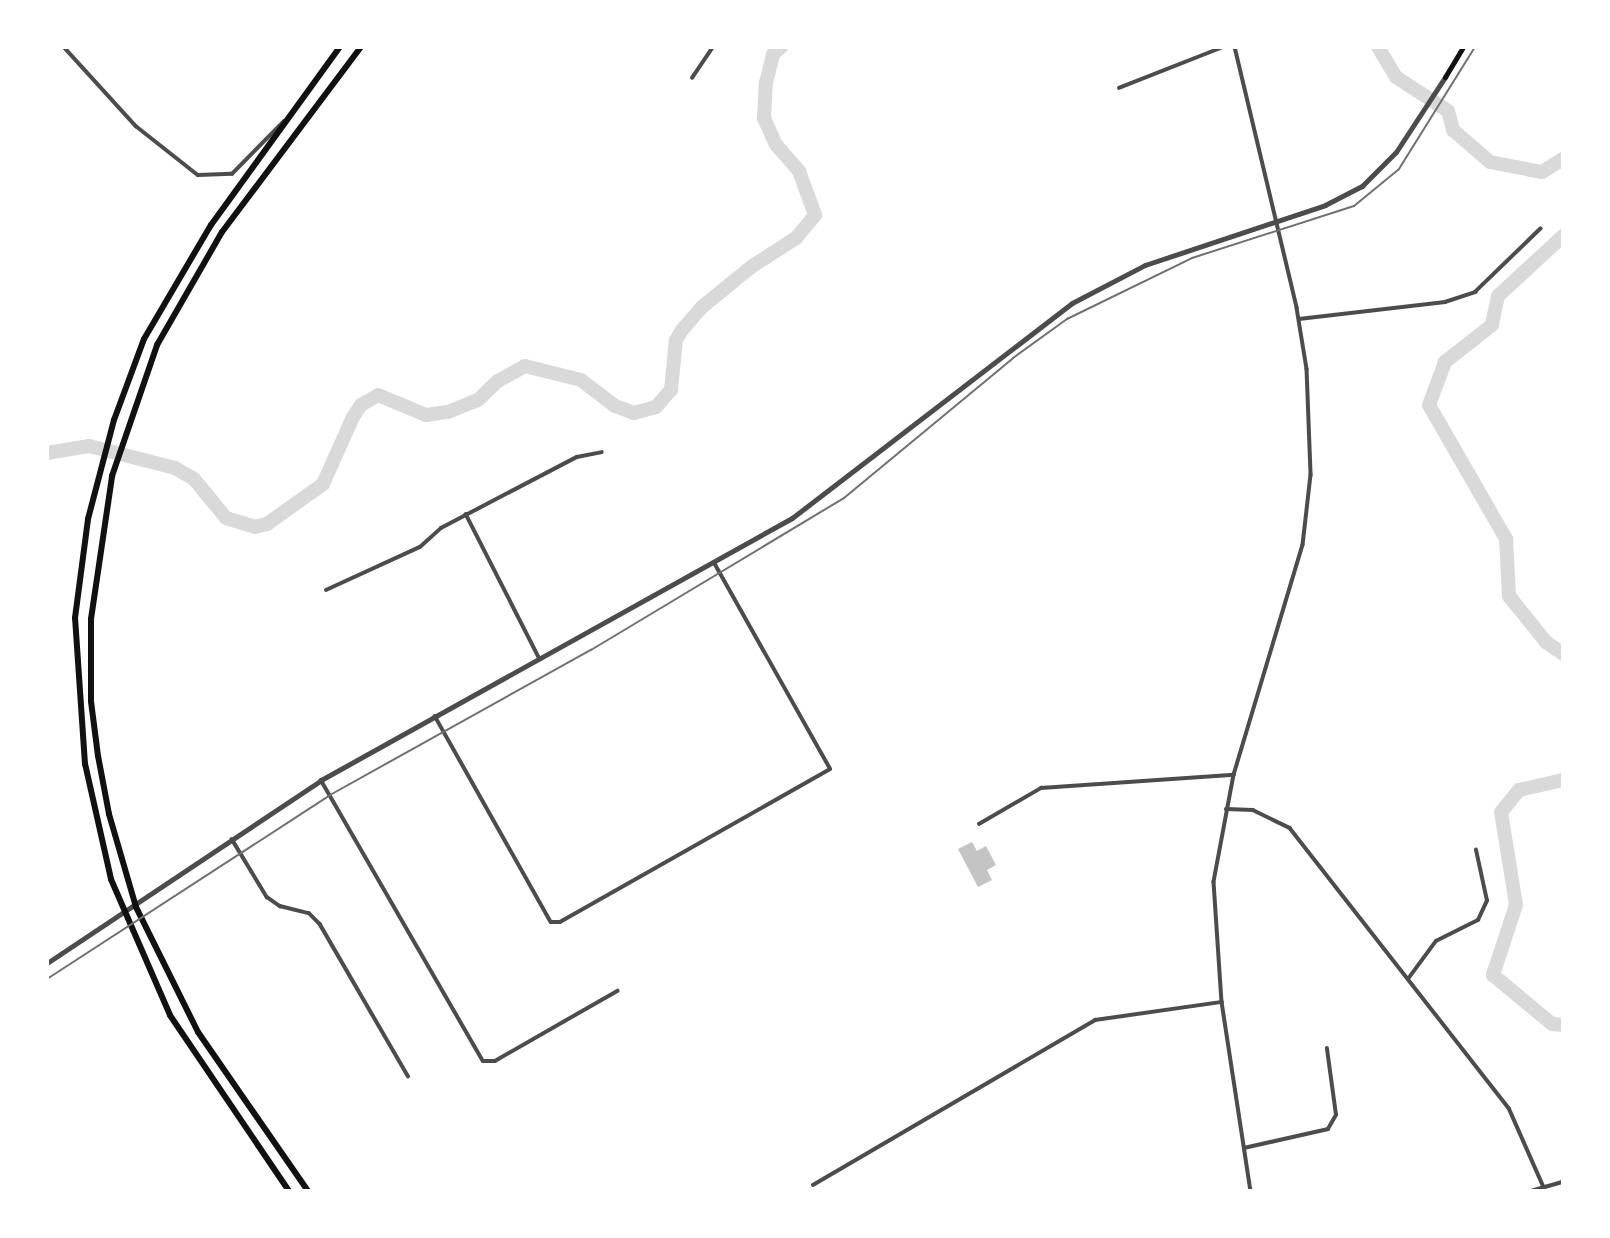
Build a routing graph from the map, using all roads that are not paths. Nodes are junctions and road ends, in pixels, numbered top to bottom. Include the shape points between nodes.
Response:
1 (64, 47) edge
2 (340, 47) edge
3 (361, 47) edge
4 (713, 47) edge
5 (1223, 47) edge
6 (1235, 47) edge
7 (1463, 47) edge
8 (1445, 77) joint
9 (691, 78) dead end
10 (1119, 88) dead end
11 (290, 114) junction
12 (1273, 219) junction
13 (1540, 229) dead end
14 (1299, 319) junction
15 (602, 452) dead end
16 (466, 514) junction
17 (714, 563) junction
18 (326, 590) dead end
19 (540, 660) junction
20 (435, 716) junction
21 (1234, 775) junction
22 (321, 780) junction
23 (1226, 809) junction
24 (979, 824) dead end
25 (232, 839) junction
26 (1476, 849) dead end
27 (47, 964) edge
28 (1408, 979) junction
29 (617, 991) dead end
30 (1222, 1002) junction
31 (1327, 1049) dead end
32 (408, 1076) dead end
33 (1244, 1149) junction
34 (1563, 1182) edge
35 (813, 1185) dead end
36 (1543, 1185) junction
37 (289, 1191) edge
38 (308, 1191) edge
39 (1251, 1191) edge
40 (1531, 1191) edge

1 - 11 street via 115,104 181,165 213,178 245,165
2 - 11 highway
3 - 38 highway via 266,171 188,286 157,345 112,476 94,576 89,655 98,756 124,871 158,959 198,1032
4 - 9 street
5 - 10 street
6 - 12 street
7 - 8 main road
8 - 12 street via 1410,131 1362,186 1325,205
11 - 37 highway via 165,299 144,339 100,472 79,573 76,655 85,764 111,880 147,967 185,1041
12 - 14 street
12 - 17 street via 1145,265 1072,303 1010,346 822,497
13 - 14 street via 1475,292 1446,302
14 - 21 street via 1307,369 1310,509
15 - 16 street via 577,457
16 - 18 street via 420,547
16 - 19 street
17 - 19 street
17 - 20 street via 830,769 559,922 551,922
19 - 20 street
20 - 22 street
21 - 23 street
21 - 24 street via 1041,789
22 - 25 street
22 - 29 street via 487,1063
23 - 28 street via 1253,810 1290,828
23 - 30 street via 1213,898
25 - 27 street
25 - 32 street via 267,897 309,913 320,924
26 - 28 street via 1487,901 1478,920 1436,941
28 - 36 street via 1509,1108
30 - 33 street
30 - 35 street via 1095,1020
31 - 33 street via 1336,1115 1328,1129
33 - 39 street
34 - 36 street
36 - 40 street

